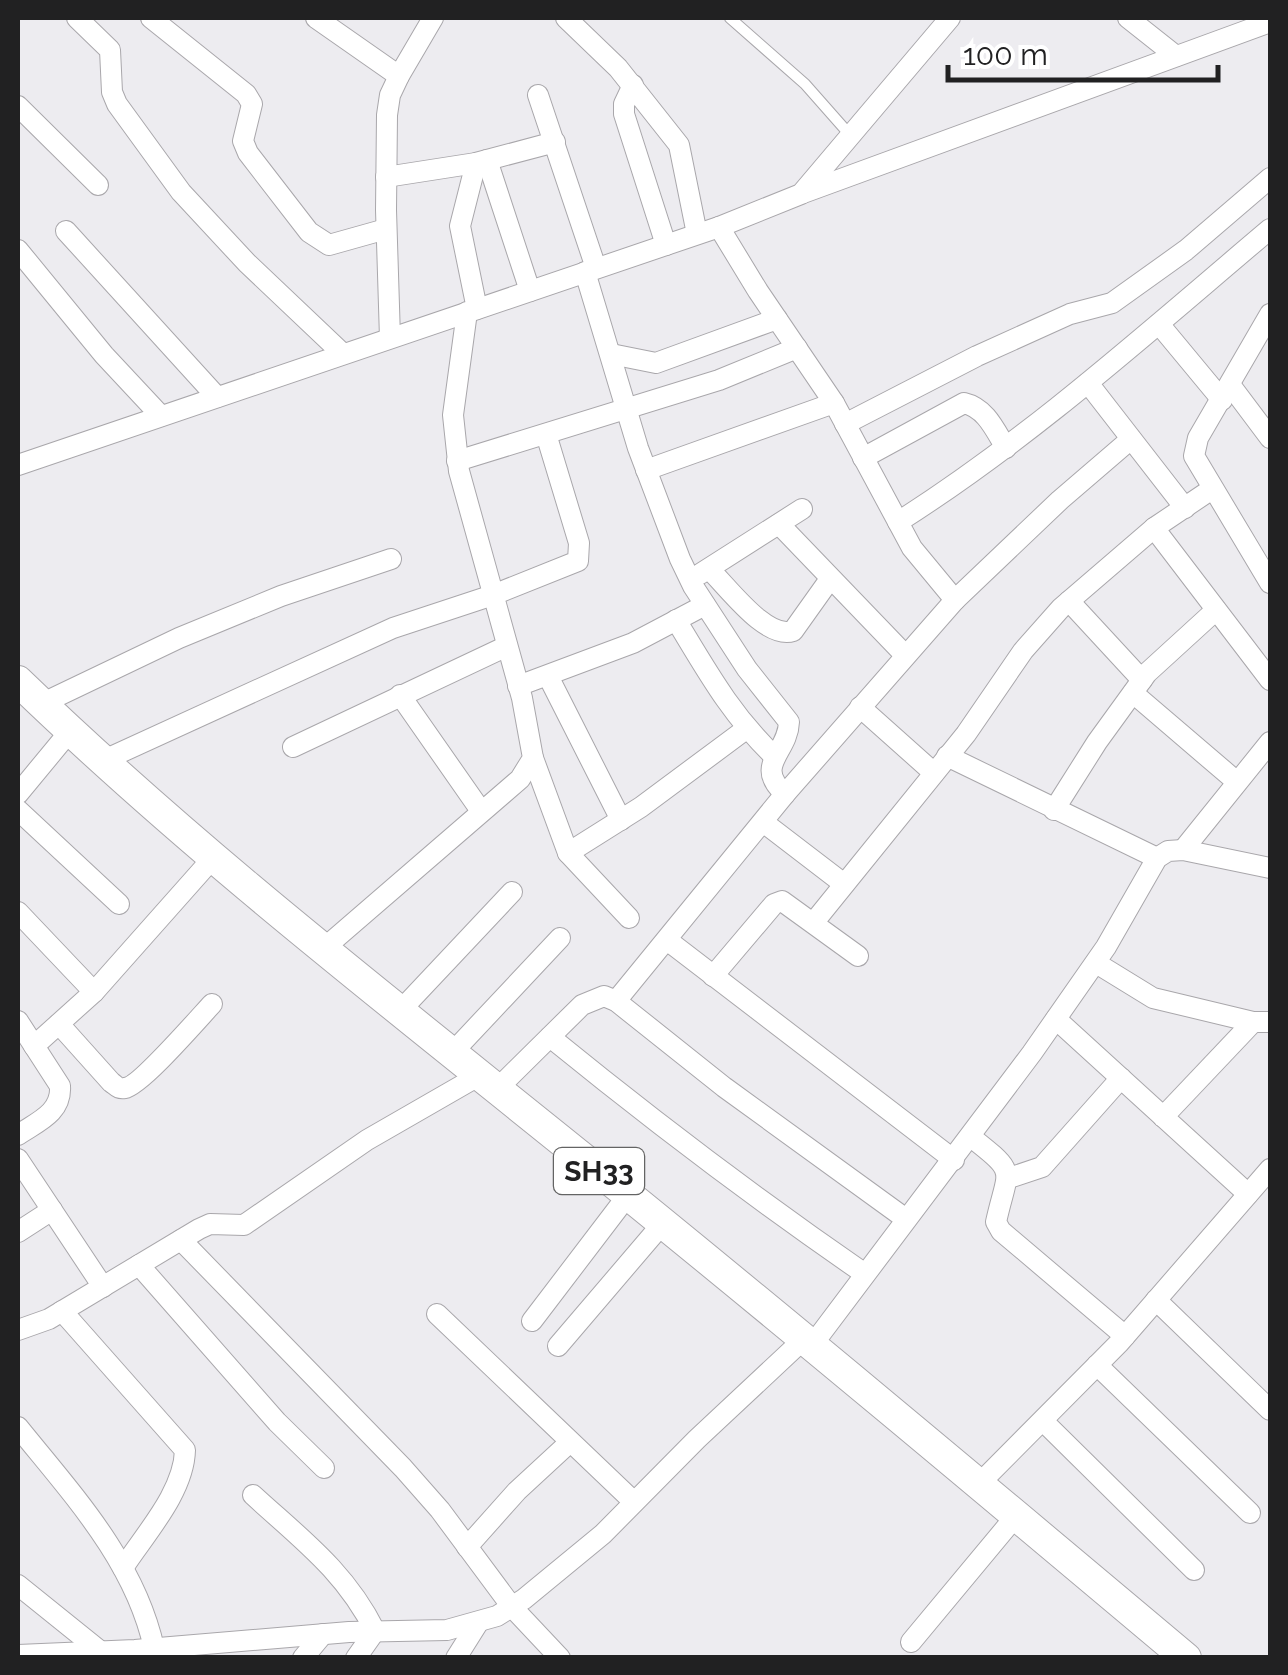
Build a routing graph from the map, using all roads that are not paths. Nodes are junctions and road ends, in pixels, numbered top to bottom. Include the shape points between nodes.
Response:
1 (77, 18) edge
2 (151, 18) edge
3 (316, 18) edge
4 (433, 18) edge
5 (566, 18) edge
6 (730, 18) edge
7 (950, 18) edge
8 (1128, 18) edge
9 (1270, 22) edge
10 (1176, 56) junction
11 (399, 76) junction
12 (633, 85) junction
13 (538, 95) dead end
14 (18, 106) edge
15 (850, 136) junction
16 (554, 142) junction
17 (482, 162) junction
18 (386, 178) junction
19 (1270, 178) edge
20 (98, 185) dead end
21 (801, 194) junction
22 (720, 227) junction
23 (386, 229) junction
24 (1270, 229) edge
25 (66, 231) dead end
26 (697, 234) junction
27 (666, 245) junction
28 (18, 250) edge
29 (591, 270) junction
30 (530, 291) junction
31 (472, 310) junction
32 (1270, 314) edge
33 (778, 319) junction
34 (1159, 324) junction
35 (390, 338) junction
36 (797, 348) junction
37 (344, 354) junction
38 (611, 354) junction
39 (1088, 383) junction
40 (1226, 393) junction
41 (216, 397) junction
42 (834, 403) junction
43 (627, 409) junction
44 (161, 416) junction
45 (845, 424) junction
46 (546, 434) junction
47 (1270, 438) edge
48 (1131, 439) junction
49 (1006, 448) junction
50 (863, 458) junction
51 (458, 461) junction
52 (18, 465) edge
53 (646, 470) junction
54 (1212, 489) junction
55 (1184, 508) junction
56 (802, 509) dead end
57 (898, 522) junction
58 (779, 524) junction
59 (1154, 528) junction
60 (391, 559) dead end
61 (709, 569) junction
62 (830, 579) junction
63 (690, 581) junction
64 (1270, 583) edge
65 (493, 596) junction
66 (955, 600) junction
67 (1069, 601) junction
68 (705, 605) junction
69 (1216, 610) junction
70 (676, 620) junction
71 (507, 646) junction
72 (905, 656) junction
73 (548, 676) junction
74 (18, 680) edge
75 (1270, 680) edge
76 (518, 686) junction
77 (1137, 687) junction
78 (400, 694) junction
79 (41, 704) junction
80 (860, 707) junction
81 (746, 729) junction
82 (70, 731) junction
83 (1270, 742) edge
84 (293, 747) dead end
85 (776, 756) junction
86 (534, 758) junction
87 (102, 760) junction
88 (940, 764) junction
89 (1237, 782) junction
90 (18, 794) edge
91 (785, 794) junction
92 (18, 810) edge
93 (1054, 810) junction
94 (481, 811) junction
95 (622, 820) junction
96 (762, 822) junction
97 (1183, 850) junction
98 (568, 853) junction
99 (1157, 858) junction
100 (212, 859) junction
101 (1270, 868) edge
102 (844, 884) junction
103 (512, 892) dead end
104 (119, 904) dead end
105 (18, 912) edge
106 (629, 918) dead end
107 (814, 922) junction
108 (560, 938) dead end
109 (667, 940) junction
110 (322, 950) junction
111 (858, 956) dead end
112 (1096, 963) junction
113 (713, 976) junction
114 (94, 992) junction
115 (616, 1001) junction
116 (212, 1004) dead end
117 (400, 1011) junction
118 (1056, 1019) junction
119 (18, 1021) edge
120 (1262, 1022) edge
121 (58, 1024) junction
122 (550, 1036) junction
123 (34, 1046) junction
124 (452, 1053) junction
125 (1121, 1078) junction
126 (489, 1082) junction
127 (1163, 1117) junction
128 (18, 1135) edge
129 (971, 1137) junction
130 (18, 1158) edge
131 (954, 1160) junction
132 (1270, 1169) edge
133 (1009, 1178) junction
134 (1248, 1194) junction
135 (628, 1195) junction
136 (52, 1210) junction
137 (906, 1219) junction
138 (663, 1223) junction
139 (18, 1232) edge
140 (181, 1240) junction
141 (140, 1265) junction
142 (865, 1274) junction
143 (102, 1287) junction
144 (1156, 1300) junction
145 (62, 1311) junction
146 (436, 1314) dead end
147 (532, 1321) dead end
148 (18, 1330) edge
149 (1125, 1336) junction
150 (809, 1341) junction
151 (558, 1346) dead end
152 (1097, 1365) junction
153 (1270, 1410) edge
154 (1043, 1421) junction
155 (18, 1428) edge
156 (569, 1443) junction
157 (324, 1468) dead end
158 (978, 1485) junction
159 (253, 1495) dead end
160 (634, 1502) junction
161 (1250, 1513) dead end
162 (1015, 1517) junction
163 (467, 1546) junction
164 (123, 1568) junction
165 (1194, 1570) dead end
166 (18, 1585) edge
167 (512, 1607) junction
168 (478, 1623) junction
169 (374, 1632) junction
170 (324, 1634) junction
171 (911, 1642) dead end
172 (154, 1648) junction
173 (89, 1654) edge
174 (18, 1656) edge
175 (304, 1658) edge
176 (356, 1658) edge
177 (456, 1658) edge
178 (560, 1658) edge
179 (1186, 1658) edge

1 - 37 street via 110,50 116,104 181,192
2 - 23 street via 246,94 252,104 242,140 309,232 329,244
3 - 11 street
4 - 11 street
5 - 12 street
6 - 15 lane via 805,84
7 - 15 street
8 - 10 street
9 - 10 street
10 - 21 street
11 - 18 street via 387,115
12 - 26 street via 683,154
12 - 27 street via 624,114
13 - 16 street
14 - 20 street
15 - 21 street
16 - 17 street
16 - 29 street
17 - 18 street
17 - 30 street
17 - 31 street via 460,226
18 - 23 street
19 - 45 street via 1112,304 1070,314
21 - 22 street
22 - 26 street
22 - 33 street
23 - 35 street
24 - 34 street
25 - 41 street
26 - 27 street
27 - 29 street
28 - 44 street
29 - 30 street
29 - 38 street
30 - 31 street
31 - 35 street
31 - 51 street via 453,415
32 - 40 street
33 - 36 street
33 - 38 street via 656,363
34 - 39 street
34 - 40 street
35 - 37 street
36 - 42 street
36 - 43 street
37 - 41 street
38 - 43 street
39 - 48 street
39 - 49 street
40 - 47 street
40 - 54 street via 1194,448
41 - 44 street
42 - 45 street
42 - 53 street
43 - 46 street
43 - 53 street
44 - 52 street
45 - 50 street
46 - 51 street
46 - 65 street via 579,543 578,561
48 - 55 street
48 - 66 street
49 - 50 street via 984,413 964,403
49 - 57 street
50 - 57 street
51 - 65 street
53 - 63 street
54 - 55 street
54 - 64 street
55 - 59 street
56 - 58 street
57 - 66 street
58 - 61 street
58 - 62 street
59 - 67 street
59 - 69 street
60 - 79 street via 179,638
61 - 62 street via 769,629 786,634
61 - 63 street
62 - 72 street
63 - 68 street
65 - 71 street
65 - 87 street via 394,628
66 - 72 street
67 - 77 street
67 - 88 street
68 - 70 street
68 - 85 street via 789,722
69 - 75 street
69 - 77 street
70 - 73 street
70 - 81 street
71 - 76 street
71 - 78 street
72 - 80 street
73 - 76 street
73 - 95 street
74 - 79 main road, SH33
76 - 86 street
77 - 89 street
77 - 93 street
78 - 84 street
78 - 94 street
79 - 82 main road, SH33
80 - 88 street
80 - 91 street
81 - 85 street
81 - 95 street
82 - 87 main road, SH33
82 - 90 street
83 - 89 street
85 - 91 street via 770,777
86 - 94 street
86 - 98 street
87 - 100 main road, SH33
88 - 93 street
88 - 102 street
89 - 97 street
91 - 96 street
92 - 104 street
93 - 99 street
94 - 110 street
95 - 98 street
96 - 102 street
96 - 109 street
97 - 99 street
97 - 101 street
98 - 106 street
99 - 112 street
100 - 110 main road, SH33
100 - 114 street
102 - 107 street
103 - 117 street
105 - 114 street
107 - 111 street
107 - 113 street via 789,903 774,904
108 - 124 street
109 - 113 street
109 - 115 street
110 - 117 main road, SH33
112 - 118 street
112 - 120 street via 1153,998
113 - 131 street
114 - 121 street
115 - 122 street via 594,998
115 - 137 street
116 - 121 street via 126,1088 111,1082
117 - 124 main road, SH33
118 - 125 street
118 - 129 street
119 - 123 street
120 - 127 street
121 - 123 street
122 - 126 street
122 - 142 street
123 - 128 street via 61,1093 55,1110
124 - 126 main road, SH33
125 - 127 street
125 - 133 street via 1042,1167
126 - 135 main road, SH33
126 - 140 street via 367,1140 244,1226 210,1224
127 - 134 street
129 - 131 street
129 - 133 street via 1007,1168
130 - 136 street
131 - 137 street
132 - 134 street
133 - 149 street via 996,1222 1001,1231
134 - 144 street
135 - 138 main road, SH33
135 - 147 street
136 - 139 street
136 - 143 street
137 - 142 street
138 - 150 main road, SH33
138 - 151 street
140 - 141 street
140 - 163 street via 404,1468
141 - 143 street
141 - 157 street
142 - 150 street
143 - 145 street
144 - 149 street
144 - 153 street
145 - 148 street
145 - 164 street via 185,1450 173,1490
146 - 156 street
149 - 152 street
150 - 158 main road, SH33
150 - 160 street
152 - 154 street
152 - 161 street
154 - 158 street
154 - 165 street
155 - 164 street
156 - 160 street
156 - 163 street
158 - 162 main road, SH33
159 - 169 street via 352,1590
160 - 167 street
162 - 171 street
162 - 179 main road, SH33
163 - 167 street
164 - 172 street via 146,1612
166 - 173 street
167 - 168 street
167 - 178 street
168 - 169 street
168 - 177 street
169 - 170 street
169 - 176 street
170 - 172 street
170 - 175 street
172 - 173 street
173 - 174 street

